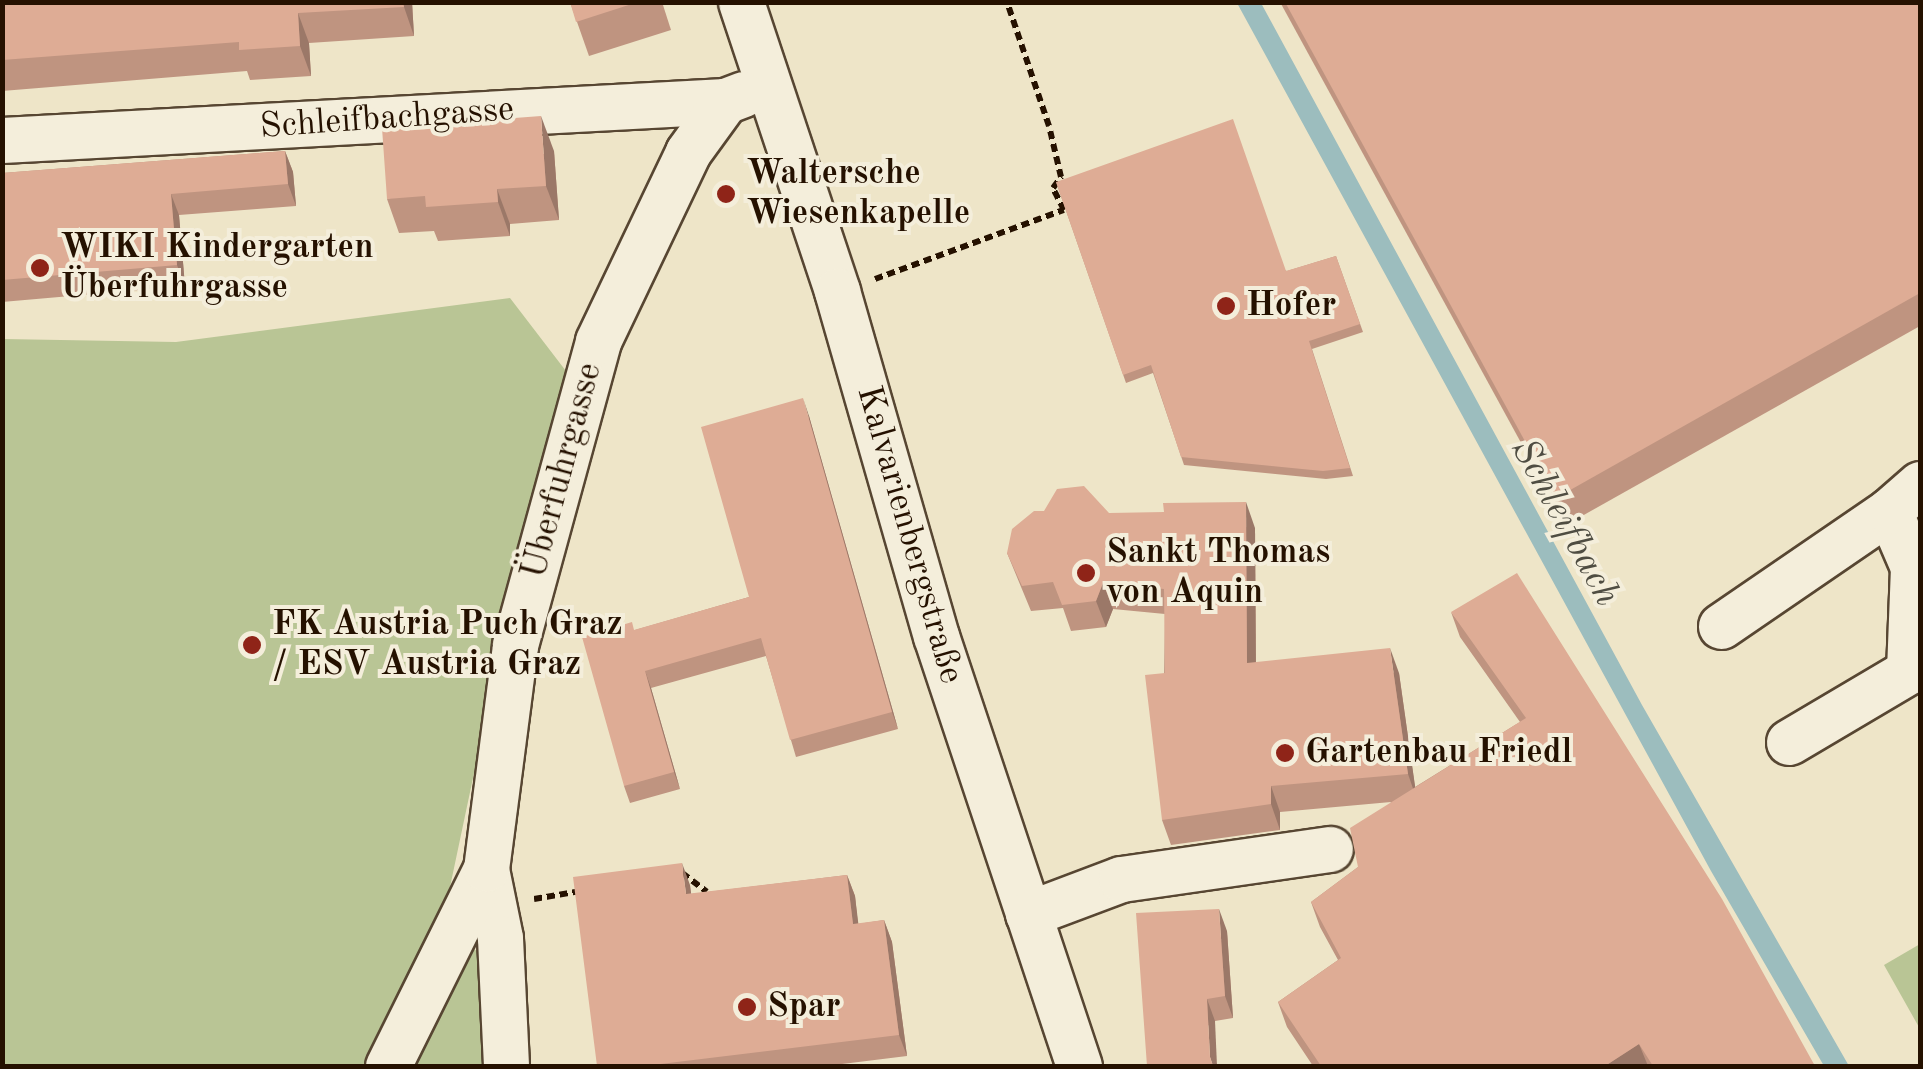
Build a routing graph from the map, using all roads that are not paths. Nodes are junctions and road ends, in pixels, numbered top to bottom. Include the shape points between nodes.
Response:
1 (741, 2) edge
2 (767, 82) junction
3 (725, 101) junction
4 (2, 140) edge
5 (1905, 498) edge
6 (1721, 626) dead end
7 (1789, 742) dead end
8 (1330, 848) dead end
9 (490, 887) junction
10 (1028, 914) junction
11 (388, 1066) edge
12 (506, 1066) edge
13 (1080, 1066) edge

1 - 2 street, Kalvarienbergstraße
2 - 3 street, Schleifbachgasse
2 - 10 street, Kalvarienbergstraße
3 - 4 street, Schleifbachgasse
3 - 9 street, Überfuhrgasse via 688,152 598,340 516,645
5 - 6 street
5 - 7 street via 1913,567 1908,672
8 - 10 street via 1120,879
9 - 11 street, Überfuhrgasse
9 - 12 street, Überfuhrgasse
10 - 13 street, Kalvarienbergstraße

